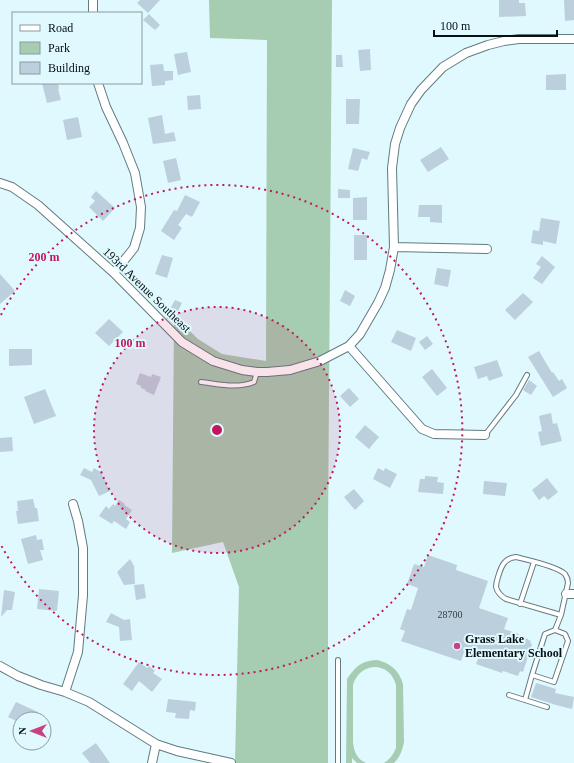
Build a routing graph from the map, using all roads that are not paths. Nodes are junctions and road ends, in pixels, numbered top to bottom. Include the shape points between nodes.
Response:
1 (93, 0) edge
2 (93, 12) edge
3 (574, 39) edge
4 (98, 84) edge
5 (0, 183) edge
6 (394, 247) junction
7 (487, 249) dead end
8 (114, 273) junction
9 (349, 346) junction
10 (257, 372) junction
11 (527, 375) dead end
12 (201, 382) dead end
13 (485, 435) joint
14 (73, 504) dead end
15 (534, 562) junction
16 (570, 594) edge
17 (520, 604) junction
18 (561, 615) junction
19 (555, 630) junction
20 (338, 660) dead end
21 (0, 666) edge
22 (532, 675) junction
23 (65, 692) junction
24 (509, 695) dead end
25 (525, 700) junction
26 (547, 707) dead end
27 (156, 744) junction
28 (152, 763) edge
29 (231, 763) edge
30 (338, 763) edge

1 - 2 street
3 - 6 street, 193rd Avenue Southeast via 504,41 466,53 443,67 421,90 400,128 395,144 392,168
4 - 8 street via 135,173 142,207 140,228 134,248
5 - 8 street, 193rd Avenue Southeast via 12,187 38,205
6 - 7 street
6 - 9 street, 193rd Avenue Southeast via 385,288 360,334
8 - 10 street, 193rd Avenue Southeast via 182,342 213,361
9 - 10 street, 193rd Avenue Southeast via 305,366 290,370
9 - 13 street via 422,429 434,434
10 - 12 lane via 254,382 249,384 234,386
11 - 13 lane
14 - 23 street via 83,548 83,595 78,652
15 - 16 lane via 566,575
15 - 17 lane
15 - 17 lane via 512,557 503,564 496,582 496,587 503,597
16 - 18 lane
17 - 18 lane
18 - 19 lane
19 - 22 lane via 545,634
19 - 22 lane via 565,634 568,641 554,682
20 - 30 lane
21 - 23 street via 18,676
22 - 25 lane
23 - 27 street via 89,702
24 - 25 lane
25 - 26 lane
27 - 28 street
27 - 29 street

